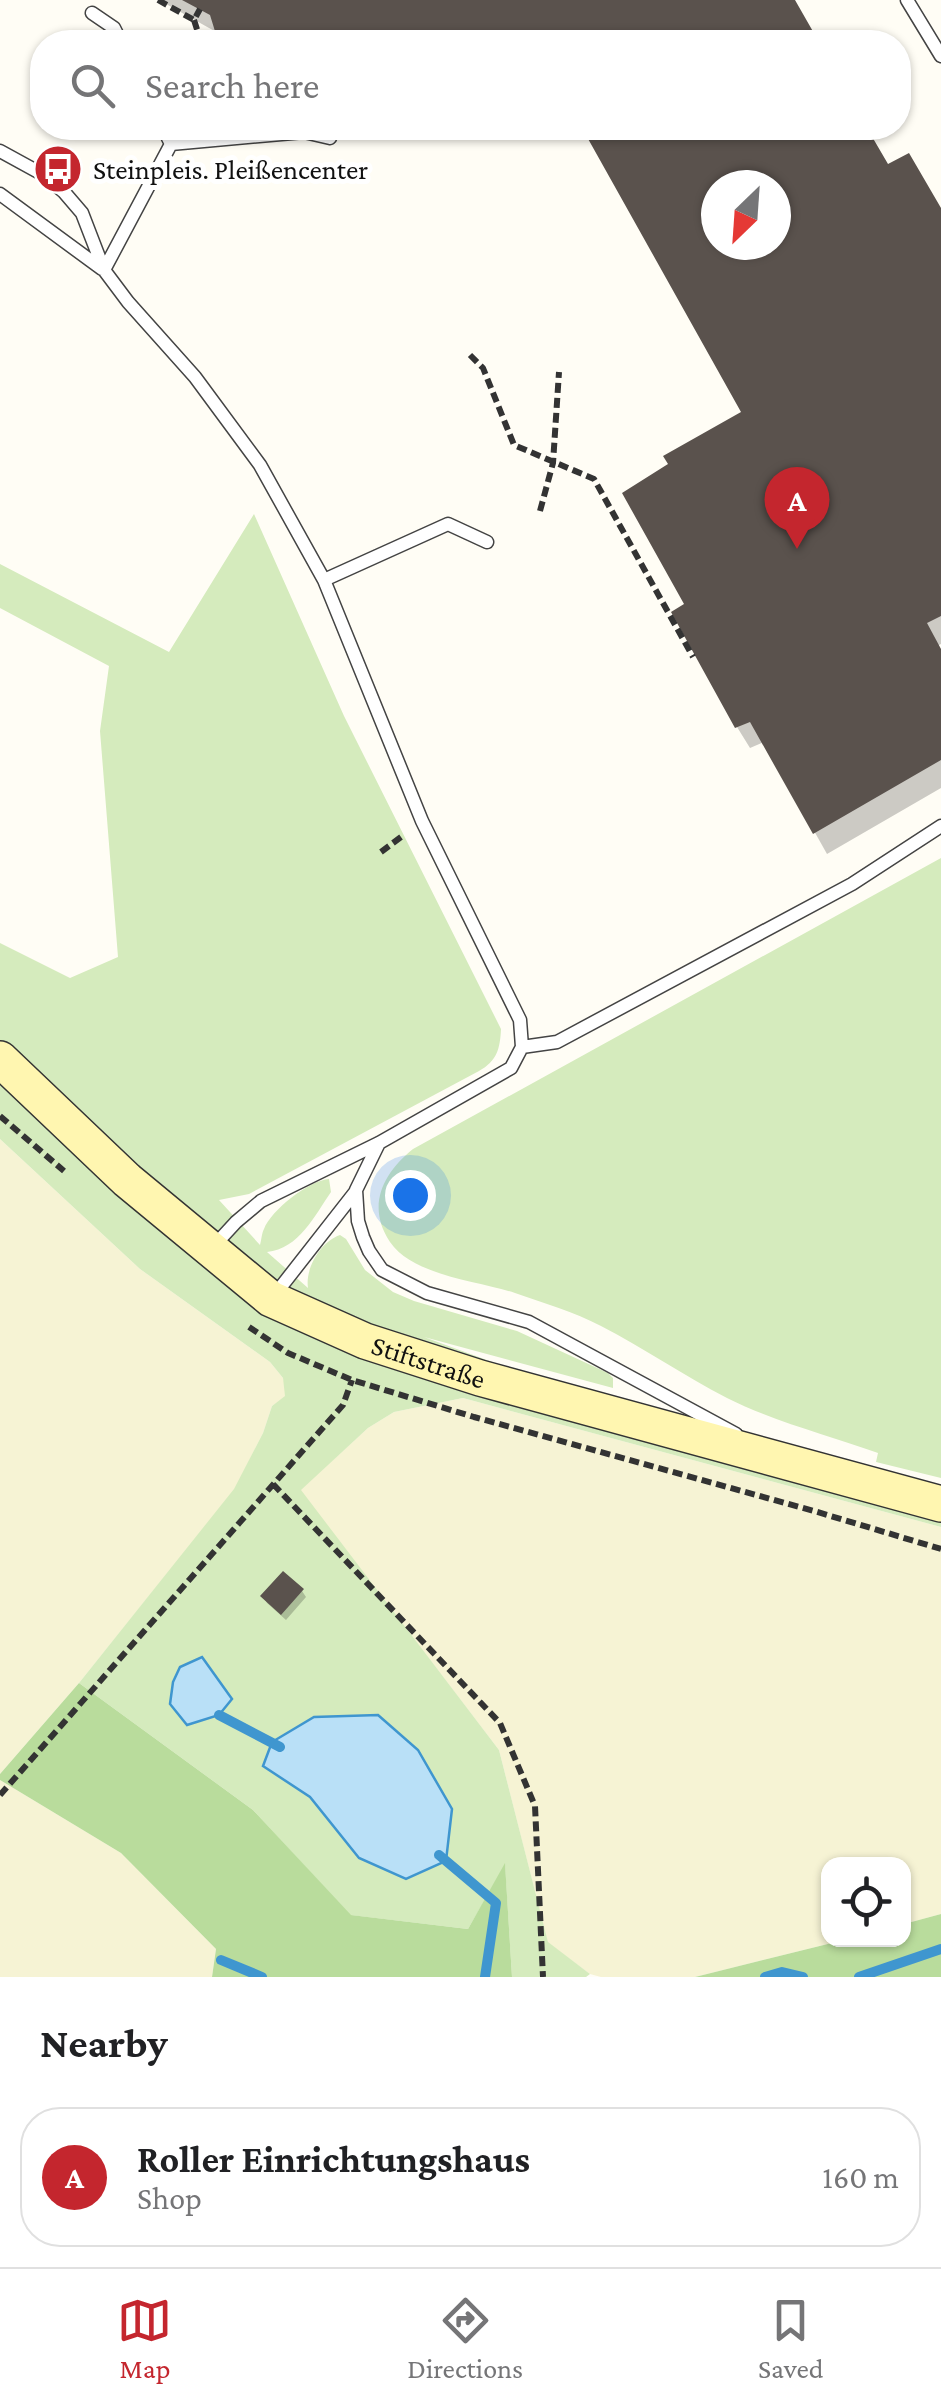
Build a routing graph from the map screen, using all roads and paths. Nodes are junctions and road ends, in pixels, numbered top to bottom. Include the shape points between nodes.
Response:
1 (158, 0) edge
2 (906, 0) edge
3 (200, 10) dead end
4 (92, 13) dead end
5 (194, 20) junction
6 (115, 30) edge
7 (197, 30) edge
8 (941, 56) edge
9 (170, 140) edge
10 (216, 140) edge
11 (172, 144) junction
12 (0, 151) edge
13 (0, 194) edge
14 (104, 270) junction
15 (470, 356) dead end
16 (558, 372) dead end
17 (553, 463) junction
18 (540, 510) dead end
19 (486, 542) dead end
20 (324, 580) junction
21 (694, 657) dead end
22 (941, 826) edge
23 (522, 1047) junction
24 (0, 1059) edge
25 (380, 1144) junction
26 (356, 1190) junction
27 (210, 1250) junction
28 (271, 1299) junction
29 (365, 1340) junction
30 (791, 1464) junction
31 (274, 1484) junction
32 (941, 1504) edge
33 (0, 1795) edge
34 (543, 1977) edge

1 - 5 path
2 - 8 lane
3 - 5 path
4 - 6 lane
5 - 7 path
9 - 11 lane
10 - 11 lane
11 - 14 lane
12 - 14 lane via 42,174 82,212
13 - 14 lane
14 - 20 lane via 260,464
15 - 17 path via 483,368 514,445
16 - 17 path
17 - 18 path
17 - 21 path via 594,479
19 - 20 lane via 448,524
20 - 23 lane via 422,821 520,1020
22 - 23 lane via 852,884 556,1042
23 - 25 lane via 511,1068
24 - 27 main road, Stiftstraße
25 - 26 lane
25 - 27 lane via 262,1201
26 - 28 lane
26 - 30 lane via 358,1222 382,1270 427,1293 530,1322
27 - 28 main road, Stiftstraße
28 - 29 main road, Stiftstraße
29 - 30 main road, Stiftstraße
29 - 31 path via 343,1405
30 - 32 main road, Stiftstraße
31 - 33 path
31 - 34 path via 500,1723 535,1806

